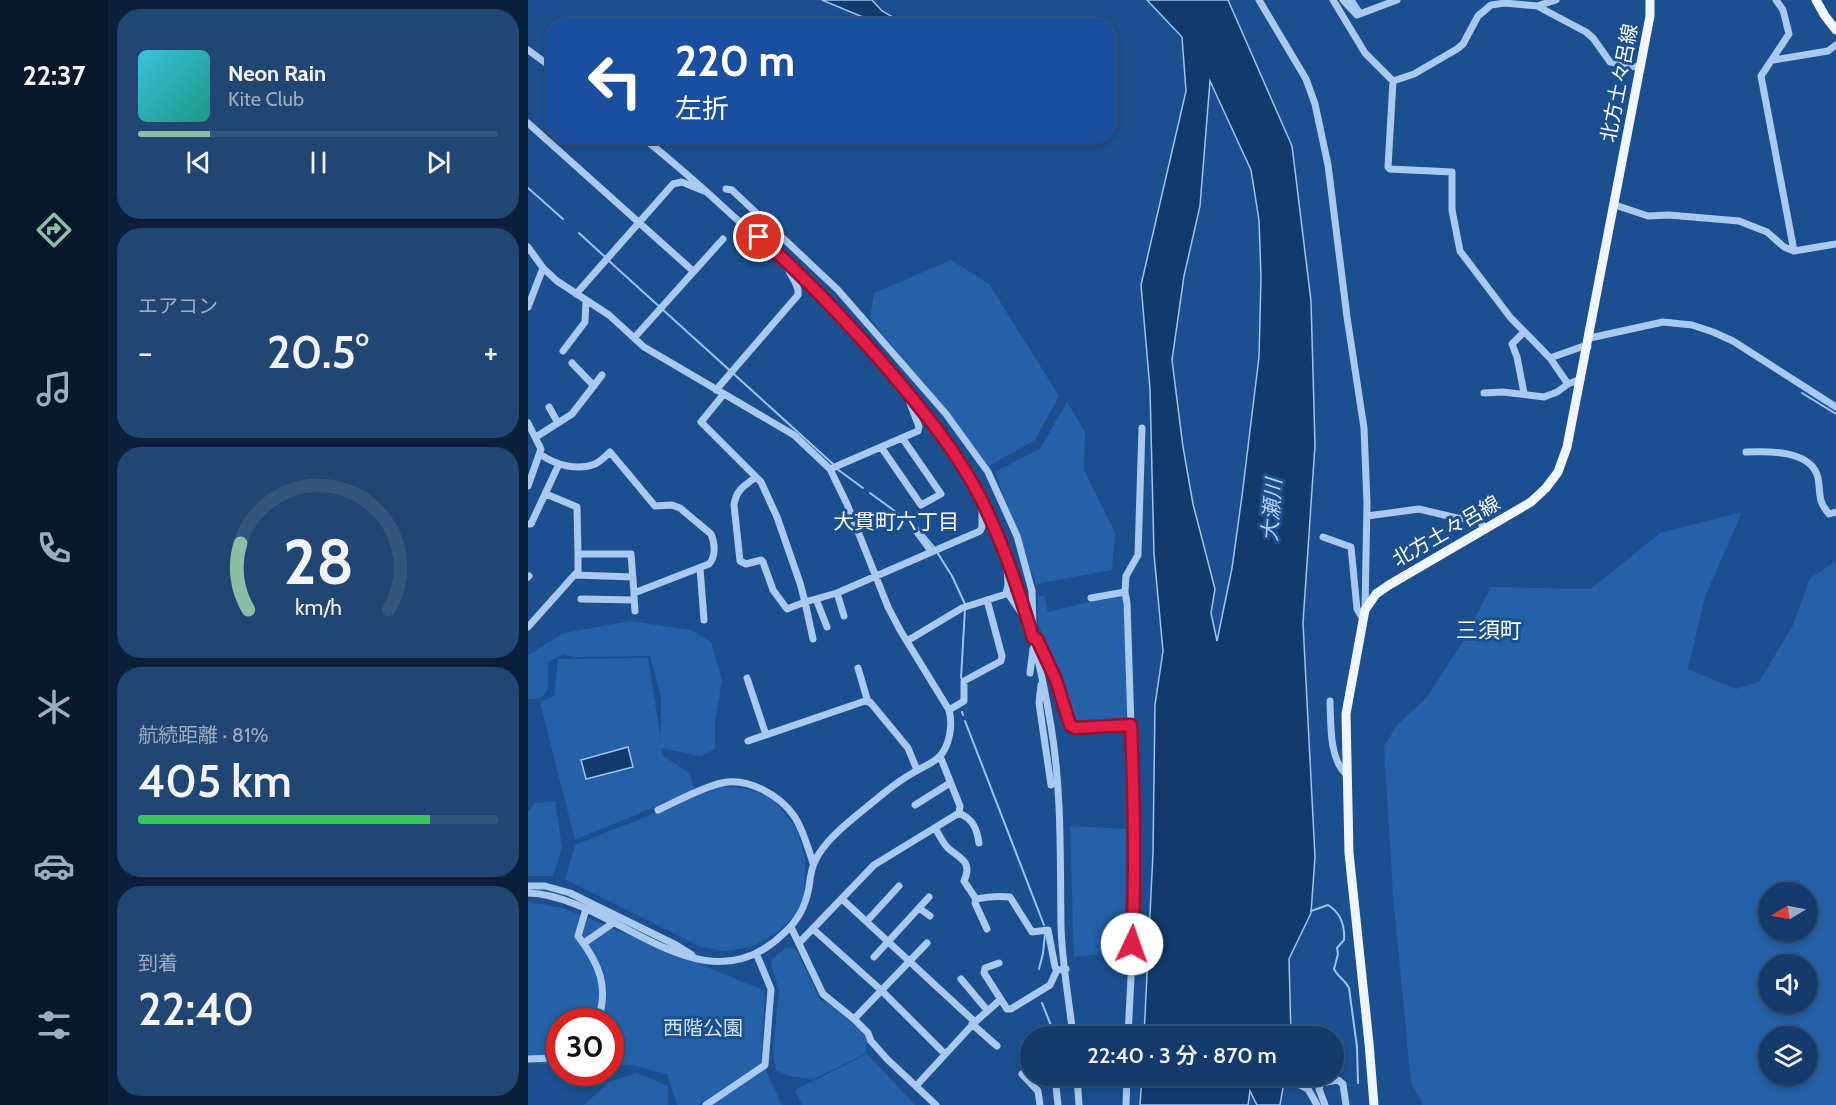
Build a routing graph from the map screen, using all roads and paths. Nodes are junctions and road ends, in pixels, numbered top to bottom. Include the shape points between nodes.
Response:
1 (1259, 0) edge
2 (1333, 0) edge
3 (1343, 0) edge
4 (1352, 0) edge
5 (1556, 0) edge
6 (1650, 0) edge
7 (1776, 0) edge
8 (1816, 0) edge
9 (1392, 1) edge
10 (1537, 6) junction
11 (1360, 14) junction
12 (1836, 30) edge
13 (1836, 45) edge
14 (528, 50) edge
15 (1773, 60) junction
16 (546, 63) edge
17 (1641, 68) junction
18 (1393, 81) junction
19 (528, 123) edge
20 (546, 140) edge
21 (551, 144) edge
22 (651, 144) edge
23 (726, 189) dead end
24 (708, 191) junction
25 (1615, 205) junction
26 (638, 224) junction
27 (723, 239) dead end
28 (1836, 244) edge
29 (528, 247) edge
30 (1794, 251) junction
31 (786, 261) junction
32 (543, 268) junction
33 (693, 271) junction
34 (576, 294) junction
35 (586, 301) junction
36 (528, 307) edge
37 (1524, 332) junction
38 (634, 338) junction
39 (1589, 343) junction
40 (563, 351) dead end
41 (1550, 358) junction
42 (572, 363) dead end
43 (602, 375) dead end
44 (1581, 380) junction
45 (1568, 384) junction
46 (594, 386) junction
47 (716, 390) junction
48 (905, 390) junction
49 (1484, 393) dead end
50 (1524, 393) junction
51 (723, 395) junction
52 (1836, 406) edge
53 (549, 407) dead end
54 (528, 423) edge
55 (558, 423) junction
56 (1142, 428) dead end
57 (536, 437) junction
58 (903, 438) junction
59 (881, 447) junction
60 (1746, 452) dead end
61 (540, 454) junction
62 (559, 464) junction
63 (830, 469) junction
64 (756, 477) junction
65 (528, 486) edge
66 (546, 494) junction
67 (982, 501) junction
68 (1836, 512) edge
69 (1367, 516) junction
70 (528, 524) edge
71 (914, 528) dead end
72 (1485, 529) junction
73 (1323, 537) dead end
74 (931, 551) junction
75 (578, 554) junction
76 (1006, 557) junction
77 (700, 568) junction
78 (575, 575) junction
79 (876, 576) junction
80 (633, 577) junction
81 (837, 592) junction
82 (1125, 592) junction
83 (1006, 594) junction
84 (634, 597) junction
85 (1091, 598) dead end
86 (581, 599) dead end
87 (816, 599) junction
88 (987, 600) junction
89 (804, 602) junction
90 (635, 611) dead end
91 (1364, 614) junction
92 (844, 616) dead end
93 (1026, 616) junction
94 (704, 620) dead end
95 (1029, 626) junction
96 (528, 627) edge
97 (827, 627) dead end
98 (813, 639) dead end
99 (907, 641) junction
100 (1033, 641) junction
101 (858, 668) dead end
102 (1030, 673) dead end
103 (747, 678) dead end
104 (1042, 679) junction
105 (1330, 701) dead end
106 (868, 702) junction
107 (949, 710) junction
108 (1131, 725) junction
109 (766, 735) junction
110 (748, 741) dead end
111 (940, 756) junction
112 (917, 770) junction
113 (1346, 774) junction
114 (950, 783) junction
115 (1051, 785) dead end
116 (915, 805) dead end
117 (658, 810) dead end
118 (959, 813) junction
119 (935, 828) junction
120 (979, 843) dead end
121 (813, 863) junction
122 (528, 886) edge
123 (899, 886) dead end
124 (528, 893) edge
125 (929, 897) dead end
126 (842, 899) junction
127 (976, 899) junction
128 (920, 908) junction
129 (585, 909) junction
130 (930, 916) dead end
131 (867, 921) junction
132 (613, 923) junction
133 (791, 927) junction
134 (813, 929) junction
135 (987, 929) dead end
136 (889, 942) junction
137 (584, 943) junction
138 (799, 943) junction
139 (927, 943) dead end
140 (756, 953) junction
141 (874, 957) dead end
142 (702, 961) junction
143 (910, 962) junction
144 (999, 963) dead end
145 (1066, 969) junction
146 (1057, 970) junction
147 (961, 979) dead end
148 (882, 991) junction
149 (1000, 1000) junction
150 (602, 1008) edge
151 (987, 1010) junction
152 (854, 1019) junction
153 (974, 1023) junction
154 (1072, 1026) edge
155 (1129, 1026) edge
156 (997, 1046) dead end
157 (945, 1054) junction
158 (546, 1058) edge
159 (528, 1059) edge
160 (916, 1086) junction
161 (1033, 1086) edge
162 (1056, 1086) edge
163 (1078, 1086) edge
164 (1127, 1086) edge
165 (1302, 1086) edge
166 (706, 1105) edge
167 (936, 1105) edge
168 (1040, 1105) edge
169 (1058, 1105) edge
170 (1079, 1105) edge
171 (1126, 1105) edge
172 (1317, 1105) edge
173 (1325, 1105) edge
174 (1346, 1105) edge
175 (1374, 1105) edge

1 - 69 street via 1306,79 1321,128 1364,428
2 - 18 street via 1365,53
3 - 11 street via 1354,14
4 - 11 street
5 - 10 street
6 - 17 main road, 北方土々呂線
7 - 15 street via 1789,34
8 - 12 main road
9 - 11 street
10 - 17 street via 1586,32 1610,62
10 - 18 street via 1491,5 1478,16 1463,45 1414,74
13 - 15 street via 1828,51
14 - 16 street
15 - 30 street via 1761,76
17 - 25 main road, 北方土々呂線
18 - 37 street via 1388,167 1452,172 1452,210 1460,251 1490,294
19 - 20 street
21 - 26 street
22 - 24 street
23 - 95 street via 732,190 838,290 946,414 988,472 1017,536 1032,591 1033,624
24 - 26 street via 678,182
24 - 31 street
25 - 30 street via 1648,216 1739,221 1767,232
25 - 39 main road, 北方土々呂線
26 - 33 street
26 - 34 street
27 - 33 street
28 - 30 street
29 - 32 street
31 - 47 street via 798,295
31 - 48 street via 835,309
32 - 34 street
32 - 36 street
33 - 38 street
34 - 35 street
35 - 38 street
35 - 40 street via 585,322
37 - 41 street
37 - 50 street via 1512,344
38 - 47 street
39 - 41 street
39 - 44 main road, 北方土々呂線
39 - 52 street via 1662,322 1692,325 1733,341
41 - 45 street
42 - 46 street
43 - 46 street
44 - 45 street
44 - 72 main road, 北方土々呂線 via 1558,472 1531,502
45 - 50 street via 1551,396
46 - 55 street via 572,414
47 - 51 street
48 - 58 street via 919,427
48 - 67 street via 950,447
49 - 50 street
51 - 63 street via 794,435
51 - 64 street via 701,422
53 - 55 street
54 - 57 street
55 - 57 street
56 - 82 street via 1138,555 1126,576
57 - 61 street
58 - 59 street
58 - 59 street via 941,494 921,505
59 - 63 street
60 - 68 street via 1802,459 1816,473 1822,506 1829,514
61 - 62 street
61 - 65 street
62 - 66 street
62 - 77 street via 590,465 610,452 655,506 680,508 711,534 713,561
63 - 79 street
64 - 89 street via 777,517
64 - 89 street via 735,497 740,561 763,562 773,590 787,609
66 - 70 street
66 - 75 street via 577,507
67 - 74 street via 980,531
67 - 76 street
69 - 72 street via 1423,509 1479,520
69 - 91 street
71 - 74 street
72 - 91 main road, 北方土々呂線 via 1376,594
73 - 91 street via 1351,547 1357,609
74 - 79 street
75 - 78 street
75 - 80 street via 631,554
76 - 83 street
76 - 93 street
77 - 84 street
77 - 94 street
78 - 80 street
78 - 96 street
79 - 81 street
79 - 99 street
80 - 84 street
81 - 87 street
81 - 92 street
82 - 85 street
82 - 108 street
83 - 88 street
83 - 93 street
84 - 86 street
84 - 90 street
87 - 89 street
87 - 97 street
88 - 99 street via 962,608
88 - 107 street via 1001,660 964,681 964,701
89 - 98 street
91 - 113 main road via 1346,714
93 - 95 street
95 - 100 street
99 - 107 street
100 - 102 street
100 - 104 street
100 - 108 street via 1037,639 1056,680 1070,725
101 - 106 street
103 - 109 street
104 - 115 street via 1039,703
104 - 145 street via 1060,793 1061,929
105 - 113 street via 1334,750 1339,767
106 - 109 street
106 - 112 street via 908,748
107 - 111 street via 952,725
108 - 155 street via 1136,880
109 - 110 street
111 - 112 street
111 - 114 street
112 - 121 street via 895,783 841,830
113 - 175 main road via 1351,884
114 - 116 street
114 - 118 street
117 - 121 street via 723,782 760,788 780,800 795,816
118 - 119 street
118 - 120 street via 971,820
119 - 126 street via 874,865
119 - 127 street via 949,849 961,856 968,871 964,881
121 - 133 street via 802,909
122 - 142 street via 570,893
123 - 131 street
124 - 129 street via 556,896
125 - 128 street
126 - 131 street
126 - 134 street
127 - 135 street
127 - 146 street via 1008,896 1032,932 1048,930
128 - 130 street
128 - 136 street
129 - 132 street
129 - 137 street via 578,936
131 - 136 street
132 - 137 street
132 - 142 street via 673,952
133 - 138 street
133 - 140 street
134 - 138 street
134 - 148 street
136 - 141 street
136 - 143 street
137 - 150 street via 604,988
138 - 152 street via 824,994
139 - 143 street
140 - 142 street via 723,962
140 - 166 street via 771,989 765,1065
143 - 148 street
143 - 153 street
144 - 149 street via 985,968 984,973
145 - 146 street
145 - 154 street
146 - 149 street via 1050,985 1011,1009
147 - 151 street
148 - 152 street
148 - 157 street
149 - 151 street
151 - 153 street
152 - 160 street via 886,1059
153 - 156 street
153 - 157 street
157 - 160 street
158 - 159 street
160 - 167 street
161 - 168 street
162 - 169 street
163 - 170 street
164 - 171 street
165 - 172 street
173 - 174 street via 1319,1089 1321,1083 1338,1080 1343,1084

